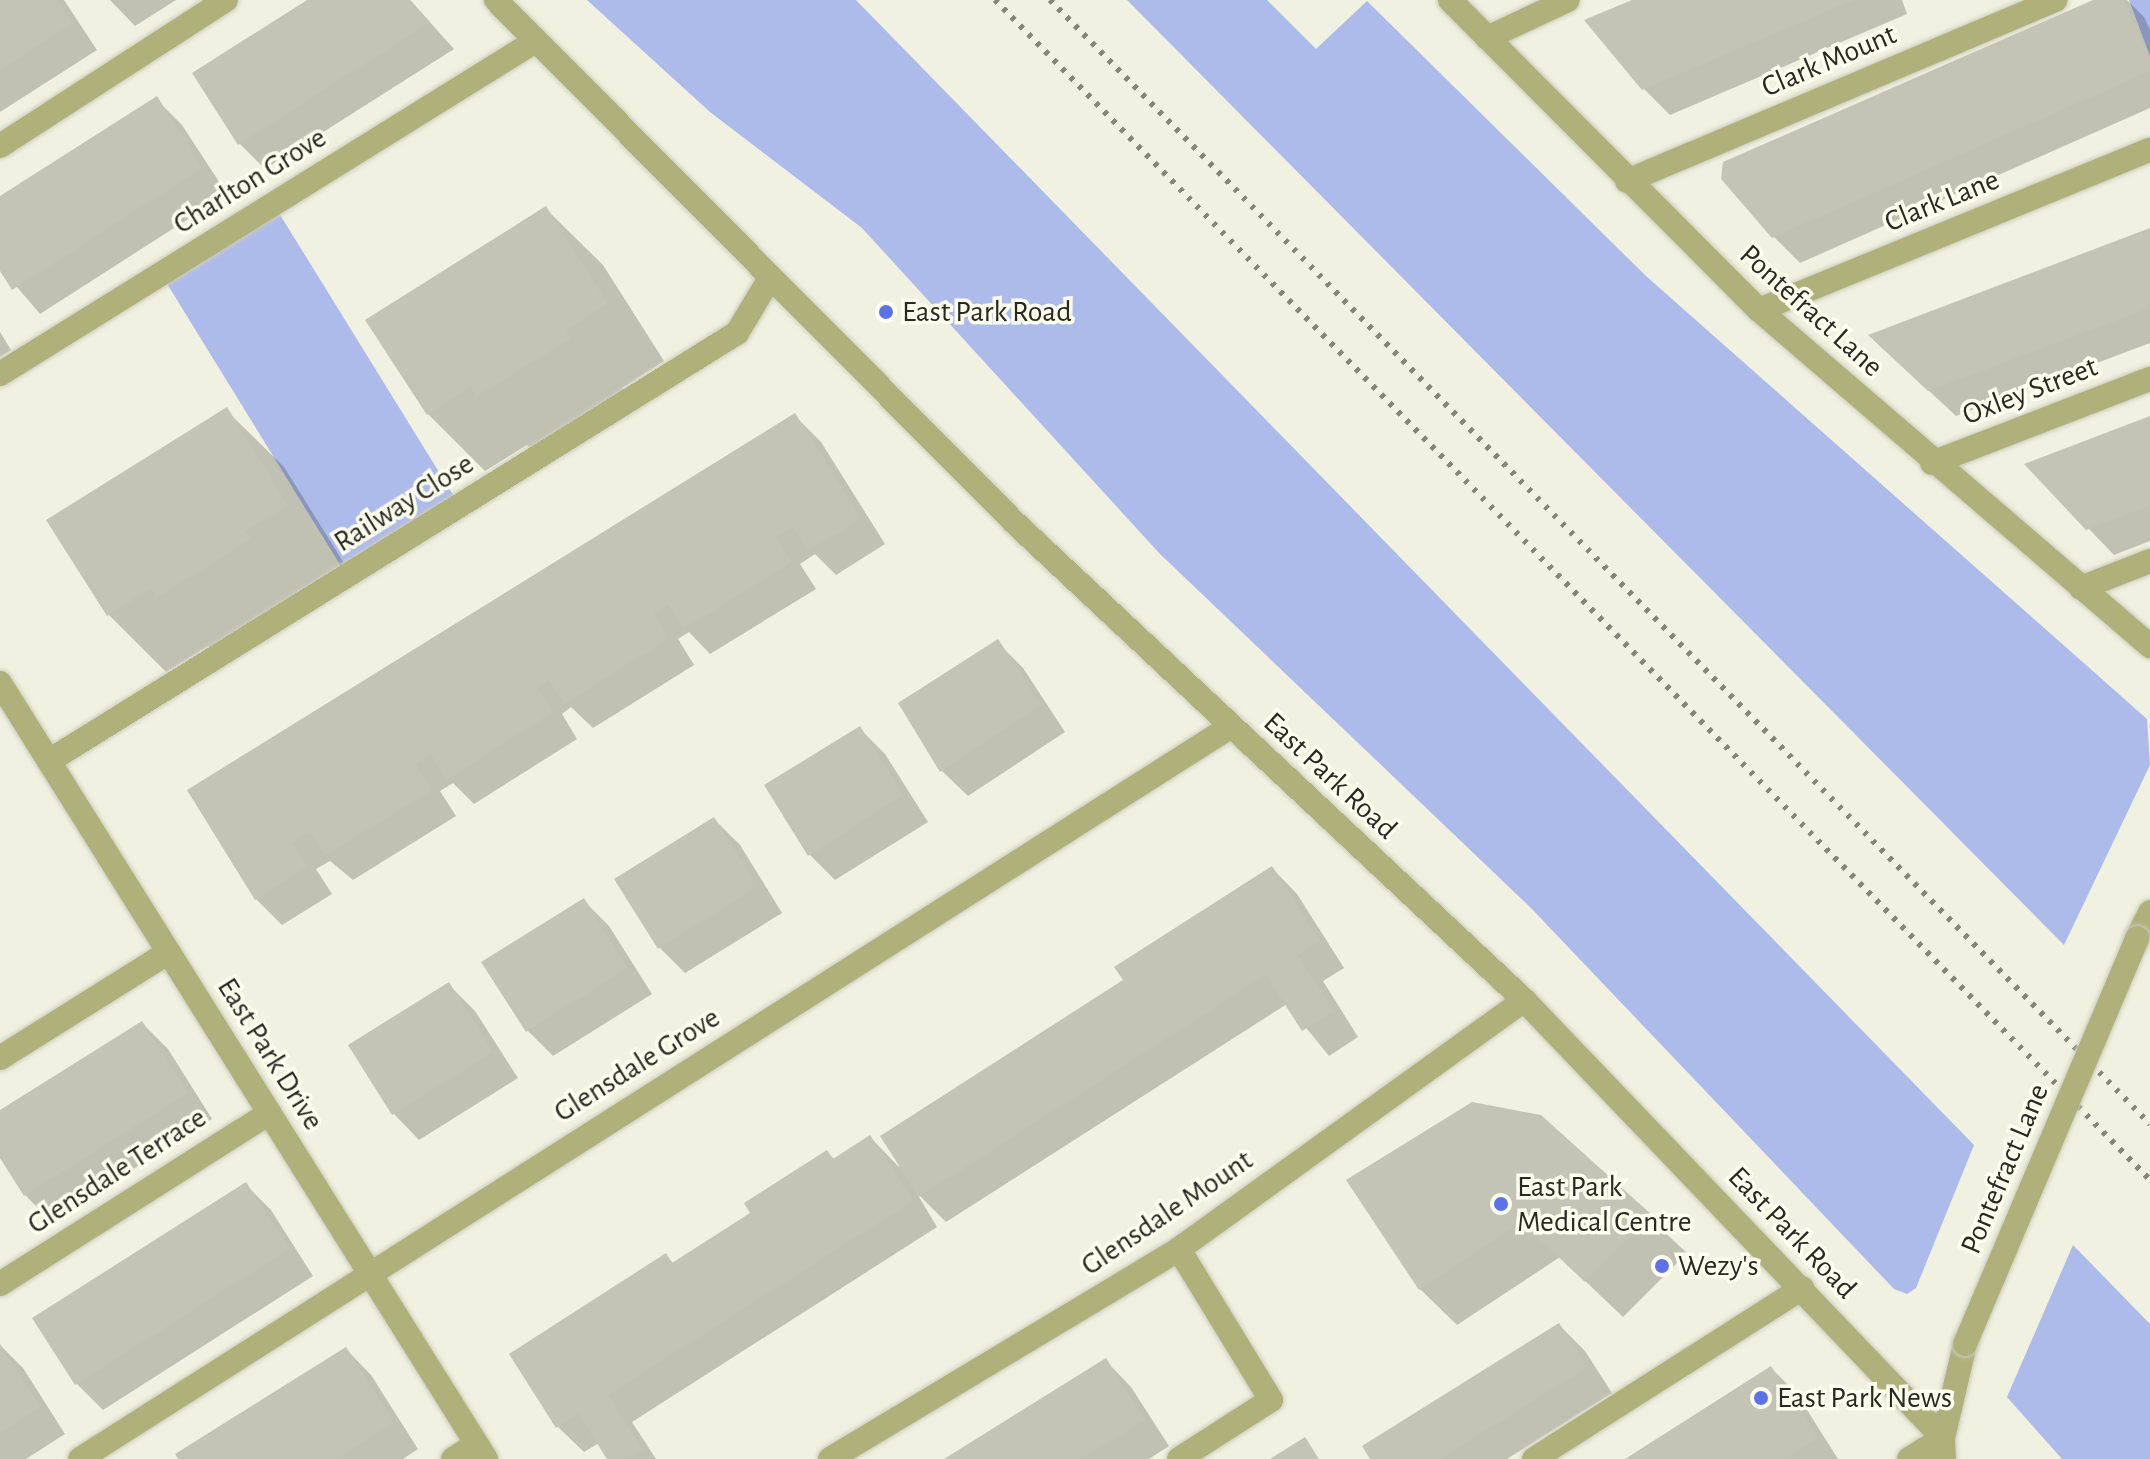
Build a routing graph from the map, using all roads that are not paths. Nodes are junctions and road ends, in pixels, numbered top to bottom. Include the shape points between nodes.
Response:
1 (226, 0) edge
2 (496, 0) edge
3 (1450, 0) edge
4 (1568, 0) edge
5 (2055, 0) edge
6 (1487, 38) junction
7 (534, 42) junction
8 (0, 146) edge
9 (2150, 150) edge
10 (1627, 181) junction
11 (770, 278) junction
12 (1759, 310) junction
13 (0, 374) edge
14 (2150, 379) edge
15 (1932, 463) junction
16 (2150, 561) edge
17 (2081, 588) junction
18 (2150, 646) edge
19 (0, 683) edge
20 (1230, 727) junction
21 (49, 761) junction
22 (2150, 912) edge
23 (169, 952) junction
24 (1524, 1000) junction
25 (0, 1058) edge
26 (269, 1113) junction
27 (1179, 1249) junction
28 (369, 1273) junction
29 (0, 1284) edge
30 (1802, 1288) junction
31 (1944, 1448) edge
32 (481, 1452) edge
33 (80, 1459) edge
34 (453, 1459) edge
35 (830, 1459) edge
36 (1179, 1459) edge
37 (1534, 1459) edge
38 (1909, 1459) edge

1 - 8 street
2 - 7 street, East Park Road
3 - 6 street, Pontefract Lane
4 - 6 street
5 - 10 street, Clark Mount
6 - 10 street, Pontefract Lane
7 - 11 street, East Park Road
7 - 13 street, Charlton Grove
9 - 12 street, Clark Lane
10 - 12 street, Pontefract Lane
11 - 20 street, East Park Road via 1015,523
11 - 21 street, Railway Close via 737,333
12 - 15 street, Pontefract Lane
14 - 15 street, Oxley Street
15 - 17 street, Pontefract Lane
16 - 17 street
17 - 18 street, Pontefract Lane
19 - 21 street, East Park Drive
20 - 24 street, East Park Road
20 - 28 street, Glensdale Grove
21 - 23 street, East Park Drive
22 - 31 street, Pontefract Lane, bridge via 1965,1344
23 - 25 street
23 - 26 street, East Park Drive
24 - 27 street, Glensdale Mount
24 - 30 street, East Park Road
26 - 28 street, East Park Drive
26 - 29 street, Glensdale Terrace
27 - 35 street, Glensdale Mount
27 - 36 street via 1271,1400
28 - 32 street, East Park Drive
28 - 33 street, Glensdale Grove
30 - 31 street, East Park Road
30 - 37 street
31 - 38 street
32 - 34 street

